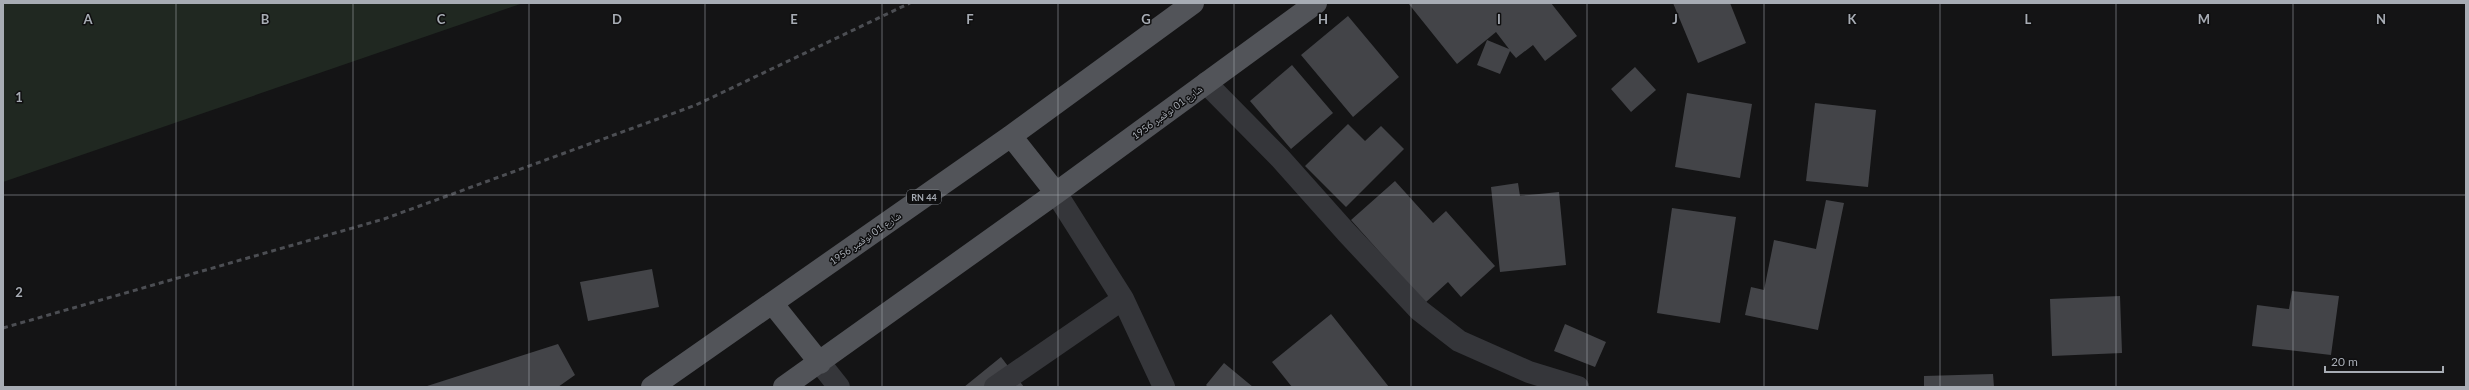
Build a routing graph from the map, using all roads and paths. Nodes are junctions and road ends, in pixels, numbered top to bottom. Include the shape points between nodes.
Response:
1 (1193, 3) edge
2 (1316, 3) edge
3 (1206, 83) junction
4 (1011, 136) junction
5 (1056, 193) junction
6 (1123, 299) junction
7 (772, 303) junction
8 (820, 363) junction
9 (652, 387) edge
10 (784, 387) edge
11 (839, 387) edge
12 (995, 387) edge
13 (1164, 387) edge
14 (1578, 387) edge

1 - 4 main road, شارع 01 نوفمبر 1956 / RN 44
2 - 3 main road, شارع 01 نوفمبر 1956
3 - 5 main road, شارع 01 نوفمبر 1956
3 - 14 street via 1280,158 1419,310 1459,341 1529,372
4 - 5 main road
4 - 7 main road, شارع 01 نوفمبر 1956 / RN 44
5 - 6 street
5 - 8 main road, شارع 01 نوفمبر 1956
6 - 12 street
6 - 13 street
7 - 8 main road
7 - 9 main road, شارع 01 نوفمبر 1956 / RN 44
8 - 10 main road, شارع 01 نوفمبر 1956
8 - 11 street

